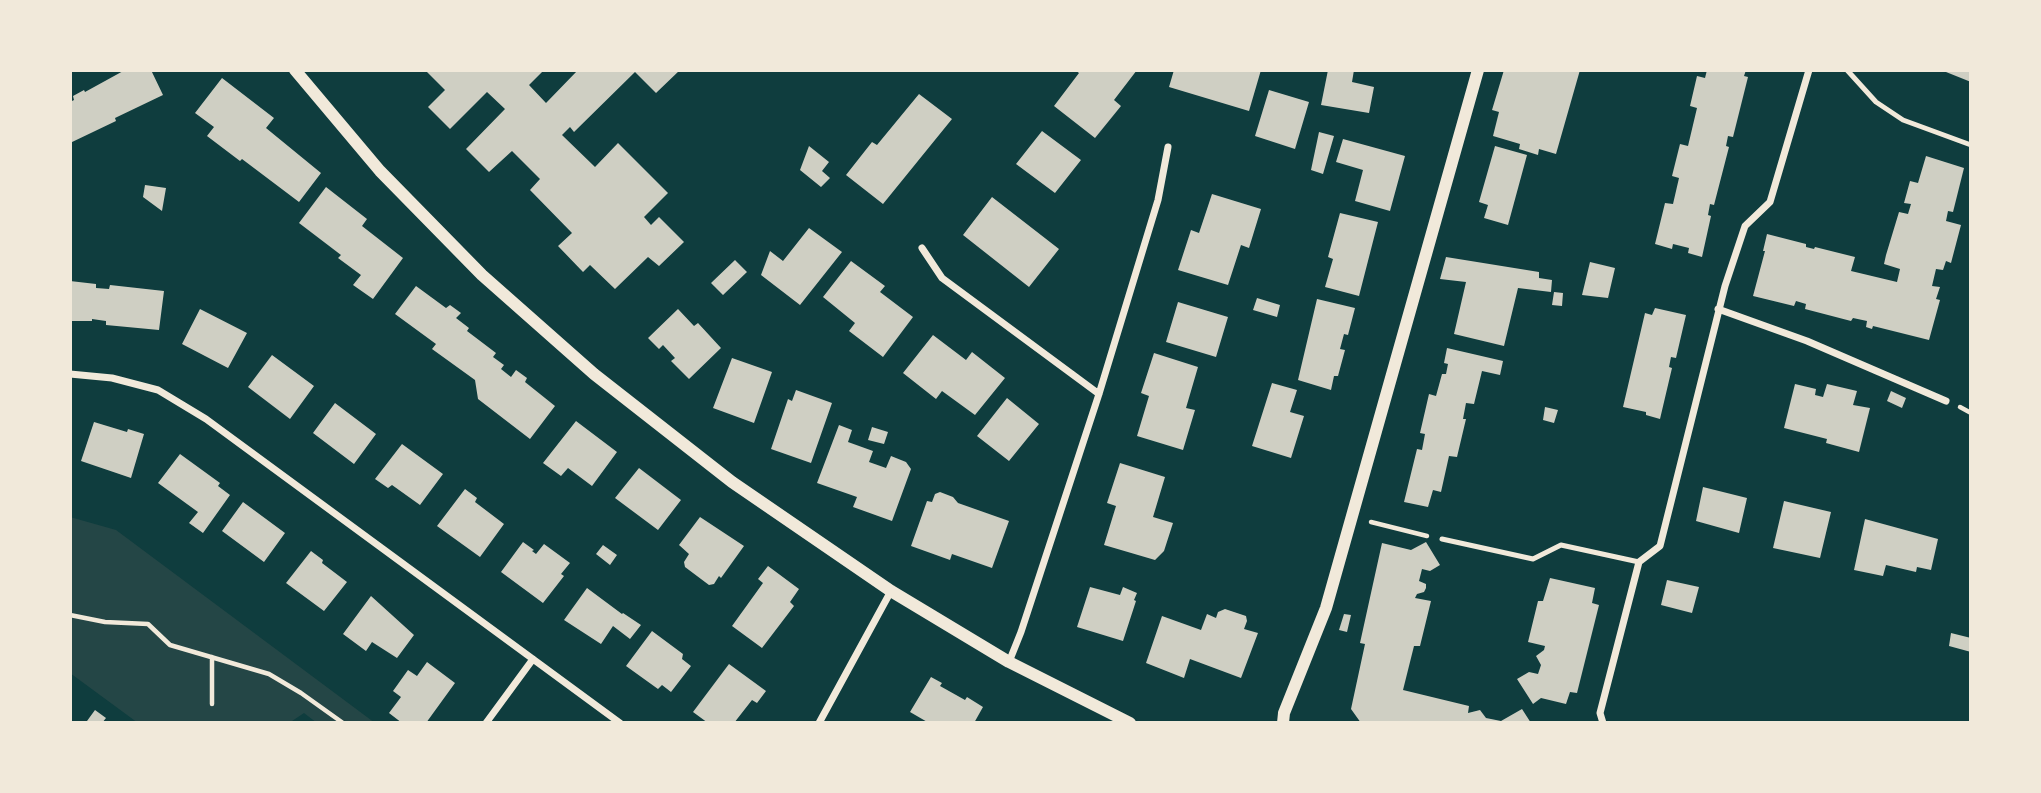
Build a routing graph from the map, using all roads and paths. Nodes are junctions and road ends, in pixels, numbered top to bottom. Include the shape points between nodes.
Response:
1 (295, 70) edge
2 (1478, 70) edge
3 (1809, 70) edge
4 (1847, 70) edge
5 (1971, 145) edge
6 (1168, 147) dead end
7 (922, 248) dead end
8 (1718, 309) junction
9 (70, 374) edge
10 (1099, 394) junction
11 (1946, 401) dead end
12 (1352, 517) junction
13 (1426, 536) dead end
14 (1442, 539) dead end
15 (1639, 562) junction
16 (891, 591) junction
17 (70, 615) edge
18 (212, 657) junction
19 (533, 659) junction
20 (1009, 662) junction
21 (212, 704) dead end
22 (342, 723) edge
23 (486, 723) edge
24 (620, 723) edge
25 (819, 723) edge
26 (1130, 723) edge
27 (1283, 723) edge
28 (1603, 723) edge

1 - 16 street via 380,172 482,275 594,374 732,482
2 - 12 street
3 - 8 street via 1770,202 1745,226
4 - 5 lane via 1876,102 1903,120
6 - 10 street via 1158,200
7 - 10 street via 942,278
8 - 11 street via 1807,341
8 - 15 street via 1660,546
9 - 19 street via 112,378 158,390 206,419
10 - 20 street
12 - 13 path
12 - 27 street via 1326,608
14 - 15 lane via 1533,559 1561,545
15 - 28 street via 1600,713
16 - 20 street
16 - 25 street
17 - 18 path via 148,624 170,645
18 - 21 path
18 - 22 path via 269,674
19 - 23 street
19 - 24 street
20 - 26 street

